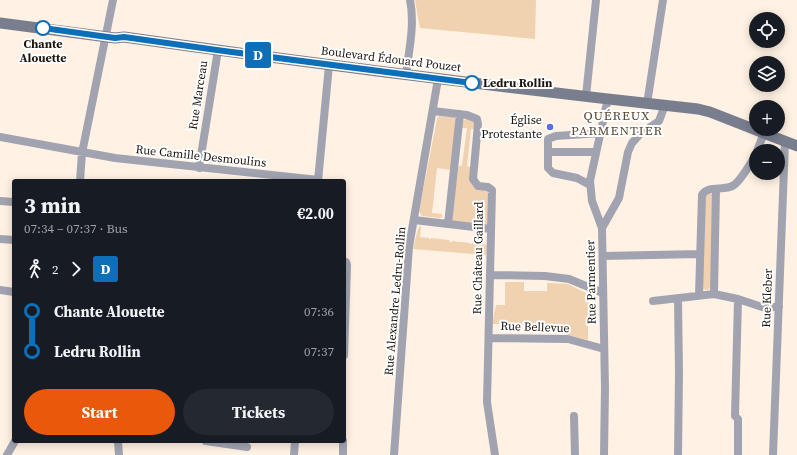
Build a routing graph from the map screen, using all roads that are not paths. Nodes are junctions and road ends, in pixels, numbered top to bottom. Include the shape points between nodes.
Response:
1 (113, 0) edge
2 (410, 0) edge
3 (596, 0) edge
4 (663, 0) edge
5 (0, 23) edge
6 (105, 36) junction
7 (218, 50) junction
8 (329, 64) junction
9 (406, 74) junction
10 (438, 79) junction
11 (586, 96) junction
12 (608, 98) junction
13 (648, 104) junction
14 (665, 105) junction
15 (433, 111) junction
16 (460, 114) junction
17 (749, 127) edge
18 (601, 133) junction
19 (771, 136) edge
20 (0, 137) edge
21 (785, 142) junction
22 (797, 146) edge
23 (82, 152) junction
24 (548, 152) junction
25 (596, 152) junction
26 (749, 166) edge
27 (199, 168) junction
28 (80, 179) edge
29 (300, 179) edge
30 (318, 179) edge
31 (590, 185) junction
32 (716, 189) junction
33 (0, 201) edge
34 (12, 202) edge
35 (414, 220) junction
36 (448, 224) junction
37 (602, 228) junction
38 (491, 229) junction
39 (0, 239) edge
40 (12, 240) edge
41 (700, 254) junction
42 (603, 256) junction
43 (346, 264) edge
44 (490, 275) junction
45 (0, 290) edge
46 (12, 292) edge
47 (603, 293) junction
48 (714, 294) junction
49 (346, 295) edge
50 (699, 295) junction
51 (678, 298) junction
52 (738, 299) junction
53 (653, 301) dead end
54 (778, 307) junction
55 (489, 338) junction
56 (604, 349) junction
57 (574, 416) dead end
58 (14, 443) edge
59 (118, 443) edge
60 (220, 443) edge
61 (295, 443) edge
62 (343, 443) edge
63 (247, 447) dead end
64 (7, 455) edge
65 (119, 455) edge
66 (294, 455) edge
67 (343, 455) edge
68 (394, 455) edge
69 (495, 455) edge
70 (575, 455) edge
71 (604, 455) edge
72 (678, 455) edge
73 (738, 455) edge
74 (773, 455) edge

1 - 6 street
2 - 9 street via 412,20
3 - 11 street
4 - 13 street
5 - 6 street, Boulevard Édouard Pouzet
6 - 7 street, Boulevard Édouard Pouzet
6 - 23 street
7 - 8 street, Boulevard Édouard Pouzet
7 - 27 street, Rue Marceau
8 - 9 street, Boulevard Édouard Pouzet
8 - 30 street
9 - 10 street, Boulevard Édouard Pouzet
10 - 11 street, Boulevard Édouard Pouzet
10 - 15 street, Rue Alexandre Ledru-Rollin
11 - 12 street, Boulevard Édouard Pouzet
12 - 13 street, Boulevard Édouard Pouzet
12 - 18 street
13 - 14 street, Boulevard Édouard Pouzet
14 - 17 street, Boulevard Édouard Pouzet via 710,112
14 - 37 street, Rue Parmentier via 659,121 632,143 619,198
15 - 16 street, Rue Château Gaillard
15 - 35 street, Rue Alexandre Ledru-Rollin
16 - 36 street
16 - 38 street, Rue Château Gaillard via 472,116 478,121 473,179 478,186 492,190
18 - 24 street via 556,136 548,139
18 - 25 street
19 - 21 street, Boulevard Édouard Pouzet
20 - 23 street, Rue Camille Desmoulins
21 - 22 street, Boulevard Édouard Pouzet
21 - 54 street, Rue Kleber
23 - 27 street, Rue Camille Desmoulins
23 - 28 street
24 - 25 street
24 - 31 street via 548,168 553,173 577,178
25 - 31 street
26 - 32 street via 735,184
27 - 29 street, Rue Camille Desmoulins
31 - 37 street via 592,201
32 - 41 street via 707,190 702,195
32 - 48 street
33 - 34 street
35 - 36 street
35 - 68 street, Rue Alexandre Ledru-Rollin via 409,248
36 - 38 street
37 - 42 street, Rue Parmentier
38 - 44 street, Rue Château Gaillard
39 - 40 street
41 - 42 street
41 - 50 street
42 - 47 street, Rue Parmentier
43 - 49 street
44 - 47 street via 569,279
44 - 55 street, Rue Château Gaillard
45 - 46 street
47 - 56 street, Rue Parmentier
48 - 50 street
48 - 52 street
50 - 51 street
51 - 53 street
51 - 72 street
52 - 54 street via 762,307
52 - 73 street via 735,416 738,419
54 - 74 street, Rue Kleber
55 - 56 street, Rue Bellevue via 568,339
55 - 69 street, Rue Château Gaillard via 488,409
56 - 71 street, Rue Parmentier
57 - 70 street
58 - 64 street
59 - 65 street
60 - 63 street
61 - 66 street
62 - 67 street

